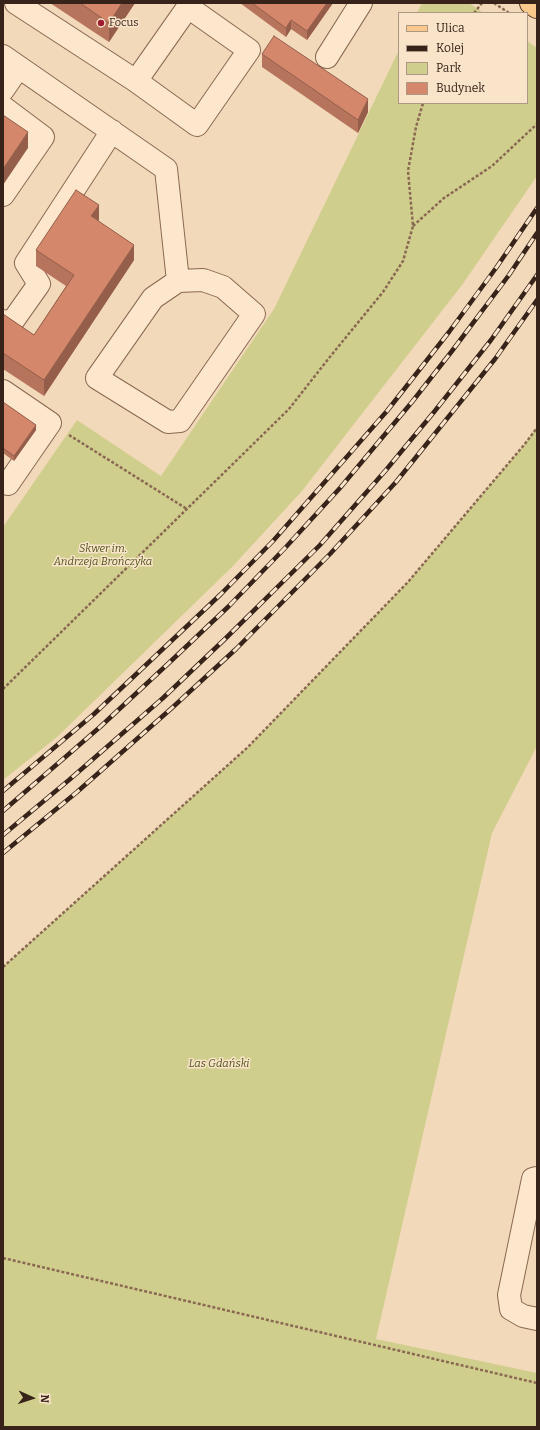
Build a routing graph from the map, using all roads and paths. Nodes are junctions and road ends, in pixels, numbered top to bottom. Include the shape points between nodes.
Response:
1 (16, 3) edge
2 (361, 3) edge
3 (482, 3) edge
4 (494, 3) edge
5 (531, 3) edge
6 (183, 5) edge
7 (537, 7) edge
8 (475, 12) edge
9 (508, 12) edge
10 (327, 57) dead end
11 (11, 61) edge
12 (136, 81) junction
13 (3, 90) edge
14 (423, 104) edge
15 (3, 107) edge
16 (537, 124) edge
17 (112, 131) junction
18 (3, 195) edge
19 (413, 226) junction
20 (178, 281) junction
21 (3, 321) edge
22 (3, 391) edge
23 (50, 424) junction
24 (537, 428) edge
25 (5, 485) edge
26 (187, 509) junction
27 (3, 689) edge
28 (3, 967) edge
29 (537, 1178) edge
30 (3, 1258) edge
31 (537, 1319) edge
32 (537, 1383) edge

1 - 12 lane
2 - 10 lane
3 - 8 path
4 - 9 path
5 - 7 main road
6 - 12 lane
6 - 12 lane via 249,50 197,125
11 - 13 lane
11 - 17 lane
14 - 19 path via 408,171
15 - 18 lane via 43,137
16 - 19 path via 492,166 444,198
17 - 20 lane via 166,169
17 - 21 lane via 26,263 39,284 10,326
19 - 26 path via 403,261 383,292 289,409
20 - 20 lane via 203,280 223,287 254,314 180,421 168,422 97,378 153,298
22 - 23 lane
23 - 25 lane
23 - 26 path
24 - 28 path via 408,582 248,747
26 - 27 path
29 - 31 lane via 533,1179 509,1295 511,1309 523,1316
30 - 32 path

